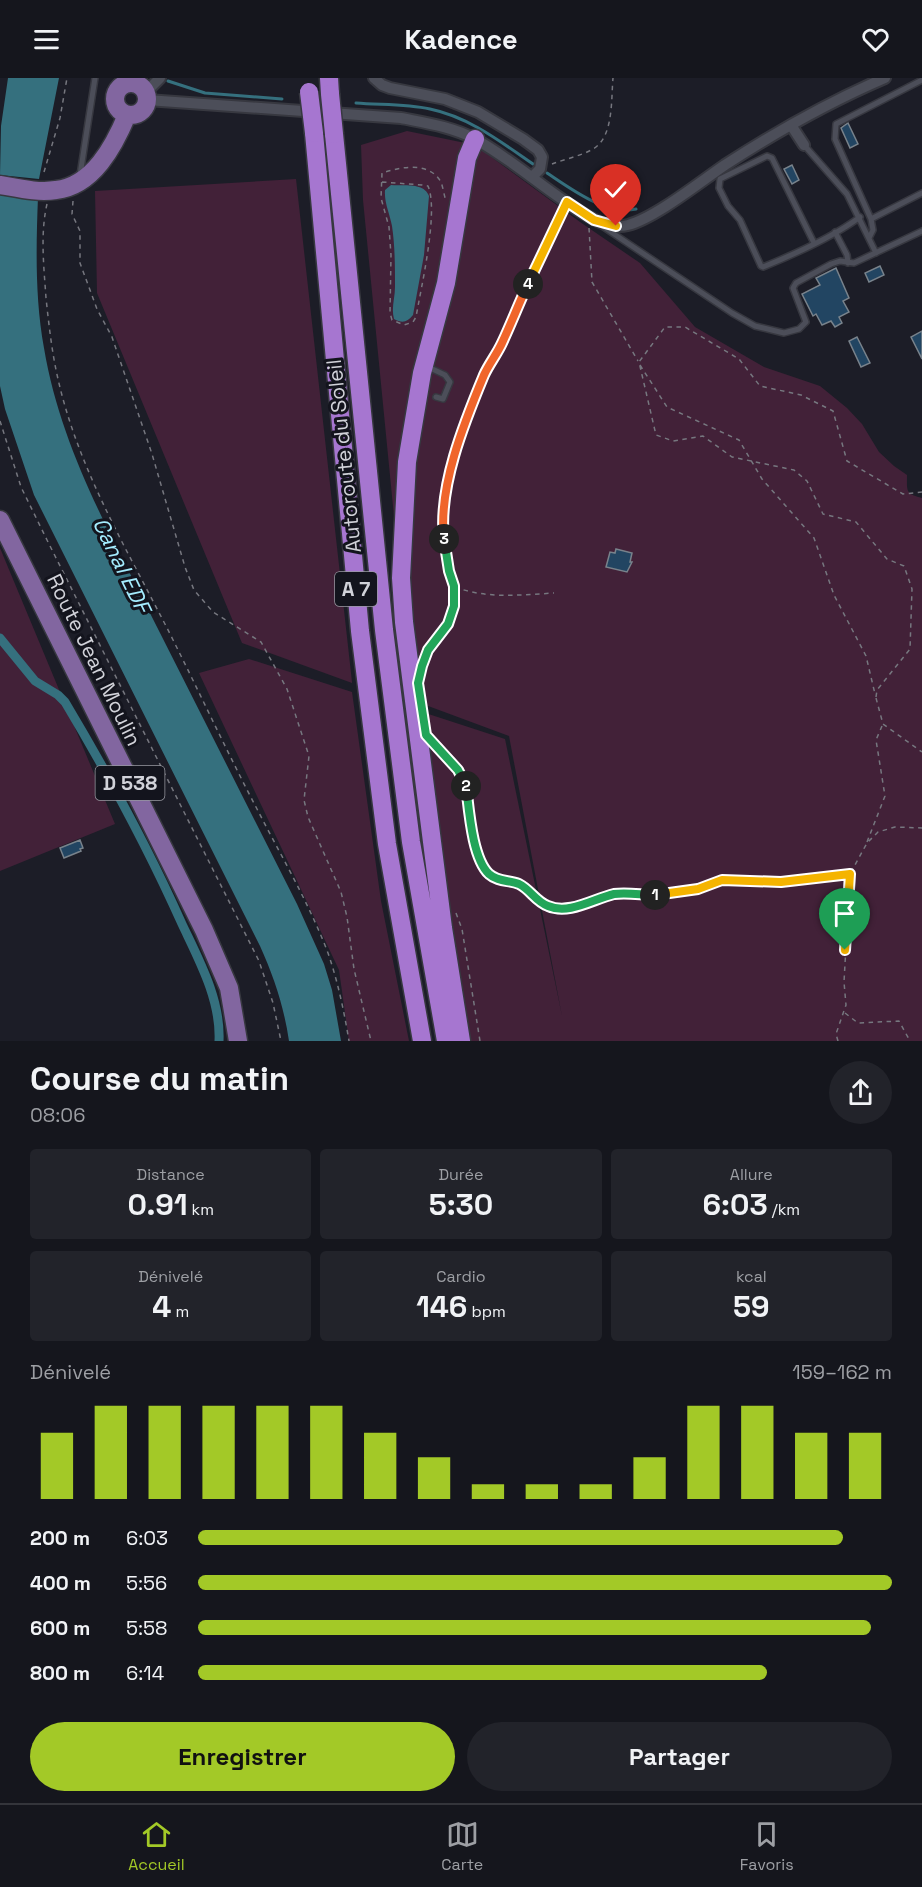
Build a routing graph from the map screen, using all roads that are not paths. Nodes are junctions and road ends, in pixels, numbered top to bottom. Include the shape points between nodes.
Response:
1 (95, 78) edge
2 (160, 78) edge
3 (374, 78) edge
4 (885, 78) edge
5 (922, 80) edge
6 (309, 85) edge
7 (133, 86) edge
8 (329, 86) edge
9 (127, 115) junction
10 (791, 125) junction
11 (475, 139) junction
12 (804, 145) joint
13 (536, 172) junction
14 (80, 183) junction
15 (0, 185) edge
16 (922, 193) edge
17 (860, 217) junction
18 (871, 219) junction
19 (594, 220) junction
20 (922, 231) edge
21 (836, 232) junction
22 (869, 238) junction
23 (814, 243) junction
24 (876, 253) junction
25 (848, 263) junction
26 (424, 366) junction
27 (436, 397) dead end
28 (2, 523) edge
29 (238, 1041) edge
30 (422, 1041) edge
31 (446, 1041) edge
32 (461, 1041) edge

1 - 14 lane
2 - 7 street
3 - 13 street via 382,85 445,99 478,112 538,150 542,157
4 - 10 street
5 - 18 lane via 836,124 835,139
6 - 30 highway, Autoroute du Soleil / A 7, bridge via 360,631 387,844
7 - 9 main road via 141,112
7 - 9 main road via 115,95 116,105
7 - 11 street via 175,103 401,118
8 - 31 highway, Autoroute du Soleil / A 7, bridge via 384,630 411,842
9 - 14 main road via 101,162
10 - 12 street
10 - 19 street via 636,222 616,226
11 - 13 street
11 - 26 highway via 467,158 446,283
12 - 17 lane via 847,194
13 - 19 street via 567,202
14 - 15 main road via 51,190
16 - 18 lane
17 - 21 lane
17 - 22 lane
18 - 22 lane via 873,230
19 - 25 lane via 732,313 774,332 791,332 806,322 793,288 796,283 831,264
20 - 24 lane
21 - 23 lane
21 - 25 lane
22 - 24 lane
23 - 23 lane via 761,266 740,220 719,188 720,178 767,156 771,158
24 - 25 lane
26 - 27 lane via 445,375 450,382 443,399
26 - 32 highway via 407,462 401,578 441,917
28 - 29 main road, Route Jean Moulin / D 538 via 204,930 229,988

